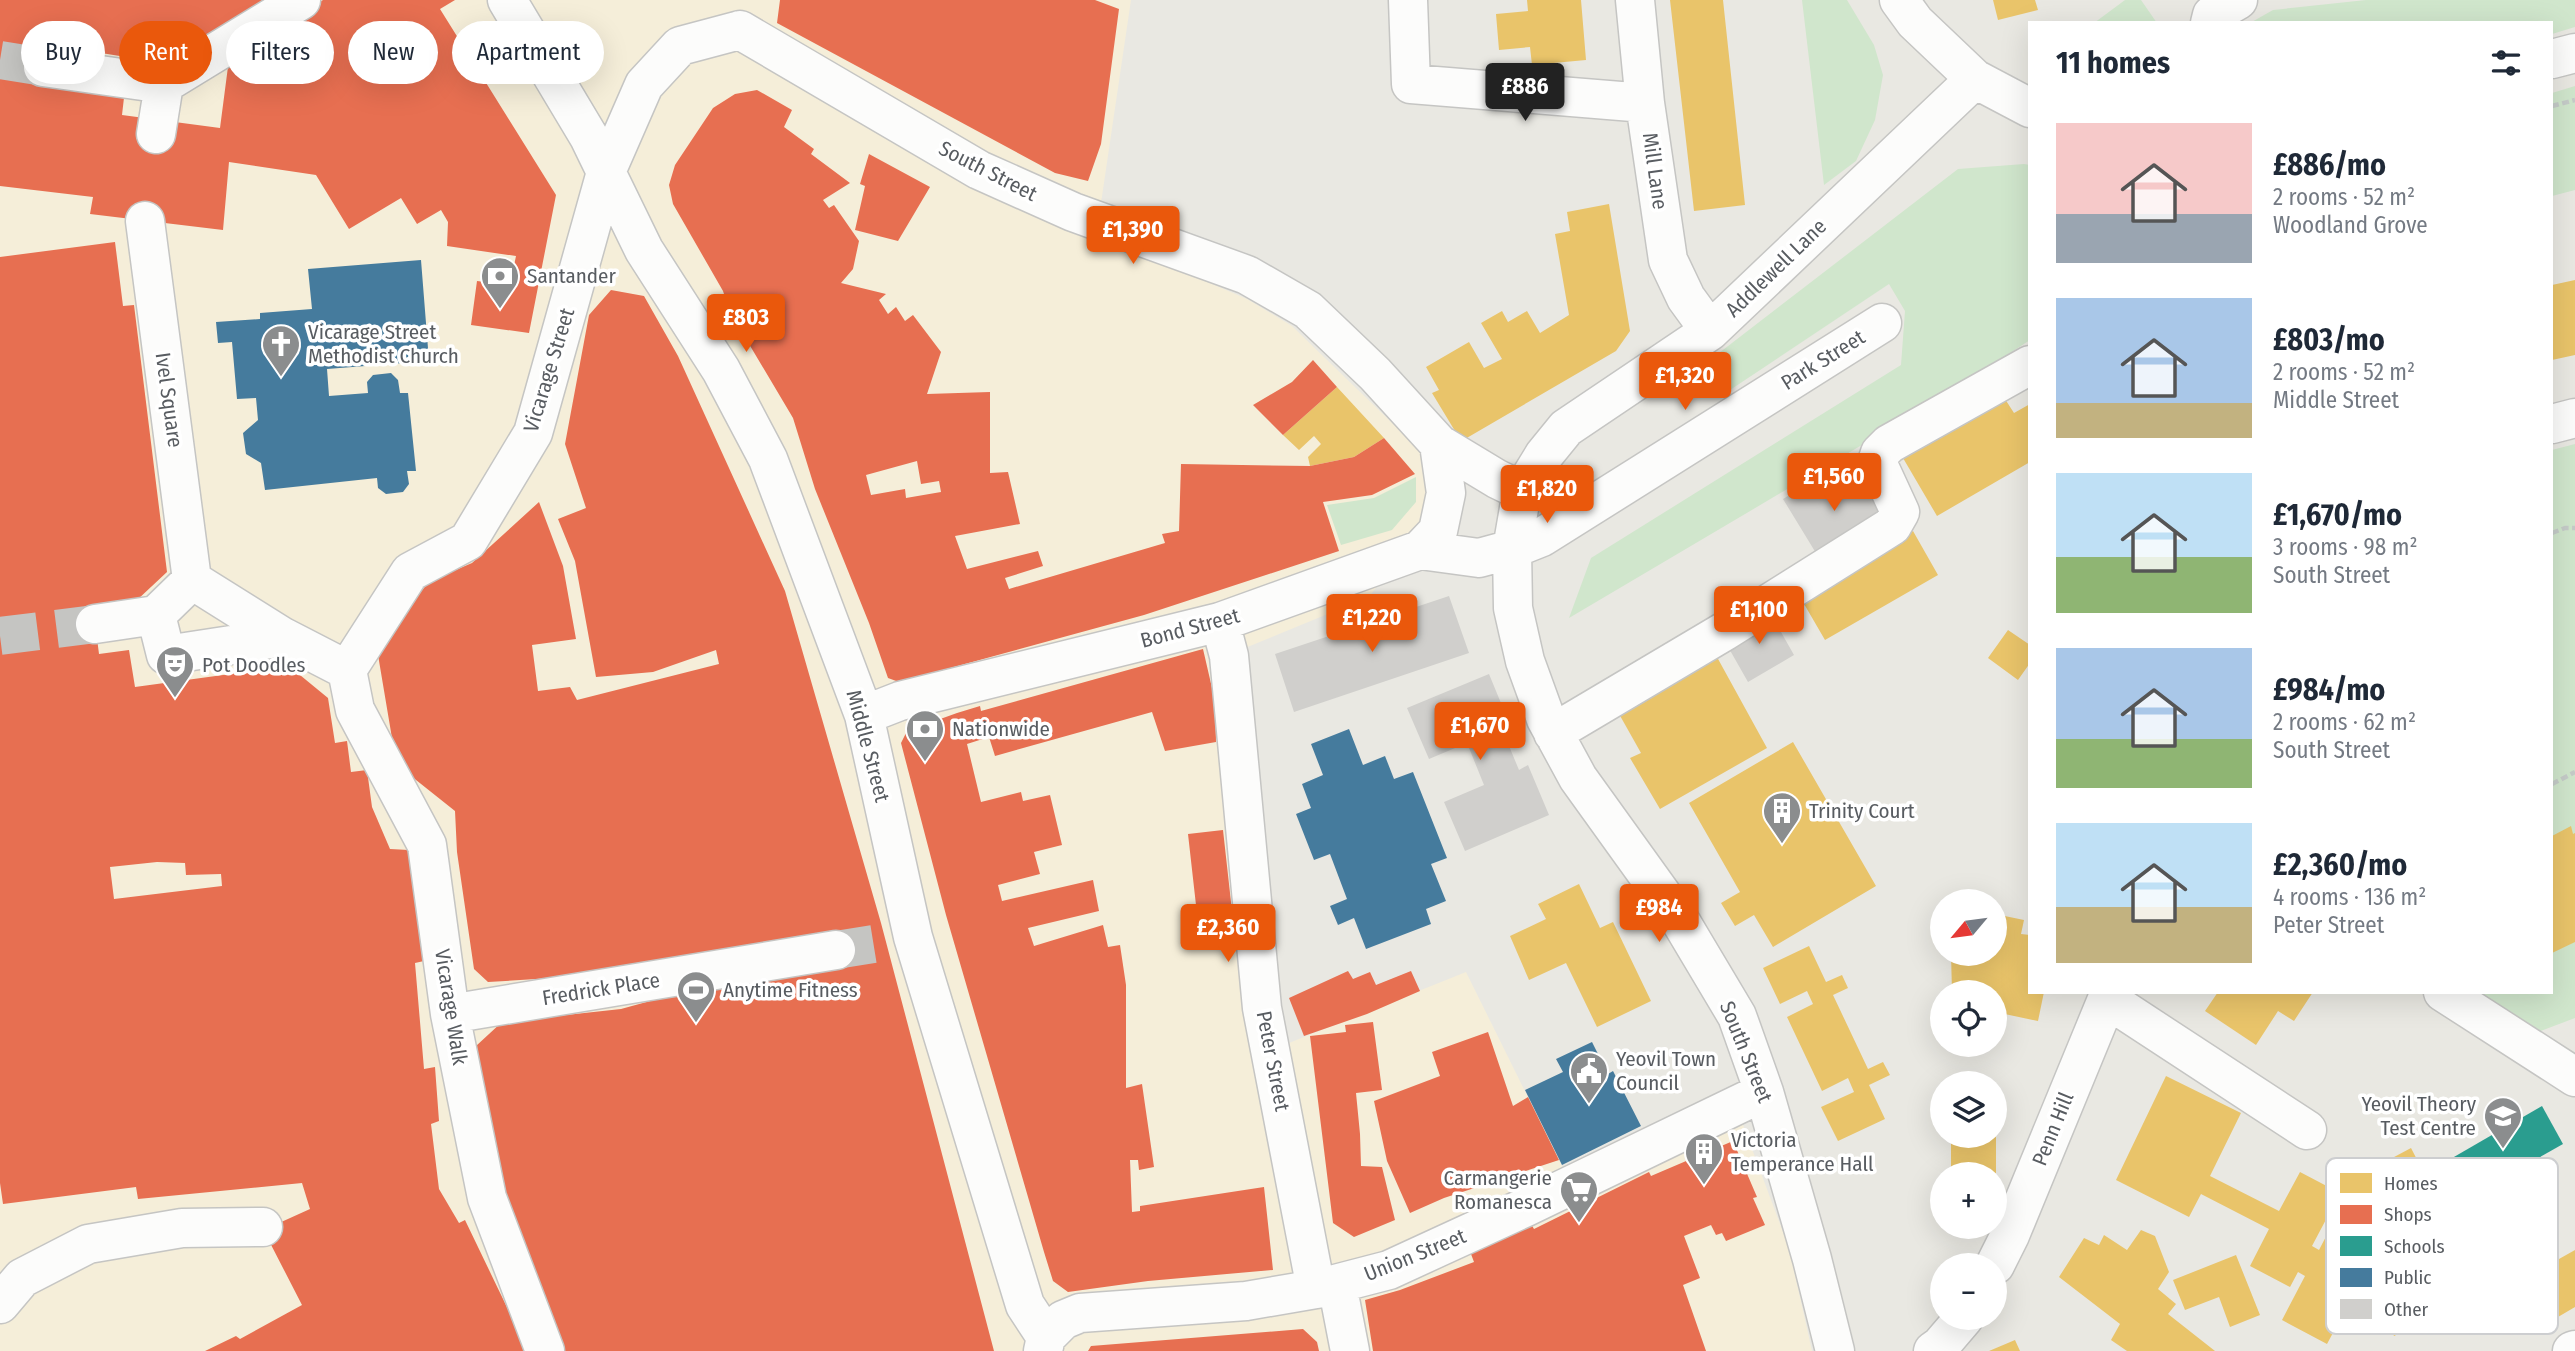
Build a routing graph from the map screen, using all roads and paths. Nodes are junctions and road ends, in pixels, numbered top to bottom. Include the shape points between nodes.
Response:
1 (301, 0) edge
2 (508, 0) edge
3 (1408, 0) edge
4 (1635, 0) edge
5 (1899, 0) edge
6 (744, 15) edge
7 (2575, 53) edge
8 (212, 55) edge
9 (2553, 59) edge
10 (1975, 79) junction
11 (164, 84) edge
12 (2575, 100) edge
13 (1645, 103) junction
14 (2553, 106) edge
15 (2028, 107) edge
16 (156, 134) dead end
17 (606, 172) junction
18 (145, 221) dead end
19 (1882, 323) dead end
20 (1710, 331) junction
21 (2028, 366) edge
22 (2575, 418) edge
23 (2553, 424) edge
24 (1439, 444) junction
25 (1522, 491) junction
26 (2575, 528) edge
27 (2553, 533) edge
28 (1512, 549) junction
29 (1420, 550) junction
30 (192, 580) junction
31 (156, 615) junction
32 (1220, 622) junction
33 (95, 624) tunnel mouth
34 (283, 637) junction
35 (347, 670) junction
36 (864, 715) junction
37 (1553, 733) junction
38 (2575, 772) edge
39 (2553, 783) edge
40 (836, 950) tunnel mouth
41 (2446, 994) edge
42 (2108, 996) edge
43 (450, 1014) junction
44 (2575, 1077) edge
45 (1764, 1092) junction
46 (2307, 1130) dead end
47 (263, 1227) dead end
48 (2001, 1253) edge
49 (1327, 1287) junction
50 (0, 1304) edge
51 (1954, 1330) edge
52 (1044, 1344) edge
53 (545, 1351) edge
54 (1350, 1351) edge
55 (1835, 1351) edge
56 (1933, 1351) edge

1 - 8 street
2 - 17 street, Middle Street
3 - 13 street via 1411,84
4 - 13 street, Mill Lane
5 - 10 street via 1915,22
6 - 17 street via 680,46 644,85
6 - 24 street, South Street via 979,170 1073,212 1247,275 1308,310 1376,374
7 - 9 street
10 - 15 street
10 - 20 street, Addlewell Lane
11 - 16 street
12 - 14 path
13 - 20 street, Mill Lane via 1668,260 1686,298
17 - 35 street, Vicarage Street via 533,433 468,541 410,572
17 - 36 street, Middle Street via 644,250 721,370 768,459
18 - 30 street, Ivel Square
19 - 28 street, Park Street via 1542,537
20 - 25 street, Addlewell Lane via 1566,428
21 - 37 street via 1880,453 1877,462 1900,512 1892,526
22 - 23 street
24 - 25 street, South Street
24 - 29 street via 1446,493 1438,531
25 - 28 street, Addlewell Lane
26 - 27 path
28 - 29 street, Bond Street via 1479,558
28 - 37 street, South Street via 1513,608 1525,661
29 - 32 street, Bond Street
30 - 31 street
30 - 34 street
31 - 33 street
31 - 34 street via 166,655
32 - 36 street, Bond Street via 900,701
32 - 49 street, Peter Street via 1229,656 1262,1008
34 - 35 street
35 - 43 street, Vicarage Walk via 355,710 427,845
36 - 52 street, Middle Street via 899,939 1025,1305
37 - 45 street, South Street via 1578,778 1678,917 1737,1016
38 - 39 path
40 - 43 street, Fredrick Place
41 - 44 street
42 - 46 street
42 - 48 street, Penn Hill
43 - 53 street, Vicarage Walk via 487,1198
45 - 49 street, Union Street via 1389,1270
45 - 55 street, South Street
47 - 50 street via 182,1228 89,1244 22,1278
49 - 52 street, Union Street via 1246,1301 1080,1313 1063,1320
49 - 54 street, Peter Street
51 - 56 street

